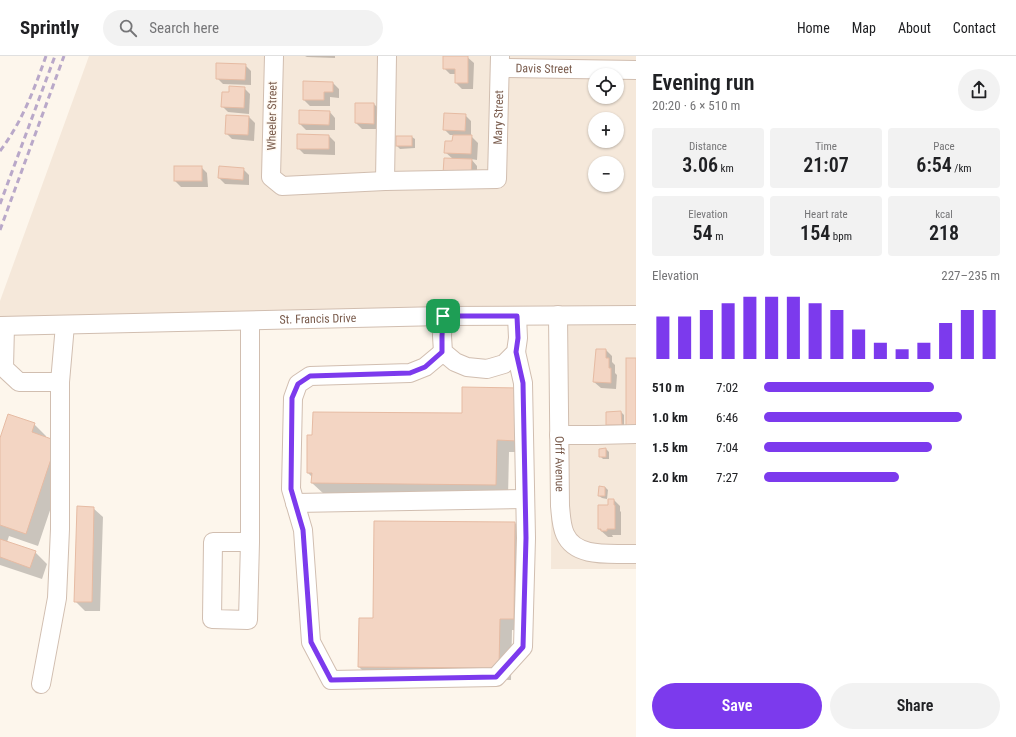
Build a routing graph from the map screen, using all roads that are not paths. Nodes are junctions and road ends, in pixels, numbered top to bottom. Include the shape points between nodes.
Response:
1 (274, 56) edge
2 (387, 56) edge
3 (500, 62) edge
4 (636, 70) edge
5 (385, 182) junction
6 (558, 315) junction
7 (636, 315) edge
8 (443, 316) junction
9 (517, 316) junction
10 (250, 321) junction
11 (65, 324) junction
12 (2, 326) edge
13 (442, 352) junction
14 (516, 352) junction
15 (60, 382) junction
16 (636, 434) edge
17 (559, 435) junction
18 (525, 499) junction
19 (295, 503) junction
20 (250, 542) junction
21 (636, 554) edge
22 (41, 684) dead end

1 - 5 street, Wheeler Street via 271,177 282,186
2 - 5 street
3 - 4 street, Davis Street
3 - 5 street, Mary Street via 497,179
6 - 7 street, St. Francis Drive
6 - 9 street, St. Francis Drive
6 - 17 street, Orff Avenue
8 - 9 street, St. Francis Drive
8 - 10 street, St. Francis Drive
8 - 13 street
9 - 14 street
10 - 11 street, St. Francis Drive
10 - 20 street
11 - 12 street, St. Francis Drive
11 - 15 street
12 - 15 street via 4,368 19,382
13 - 14 street via 467,367 487,369 504,364
13 - 19 street via 425,367 410,373 310,376 298,384 292,398 291,489
14 - 18 street via 523,383
15 - 22 street via 60,529 56,598
16 - 17 street
17 - 21 street, Orff Avenue via 560,506 564,533 578,549 595,553
18 - 19 street
18 - 19 street via 523,647 496,677 331,680 311,642 303,530
20 - 20 street via 248,620 212,619 213,542

